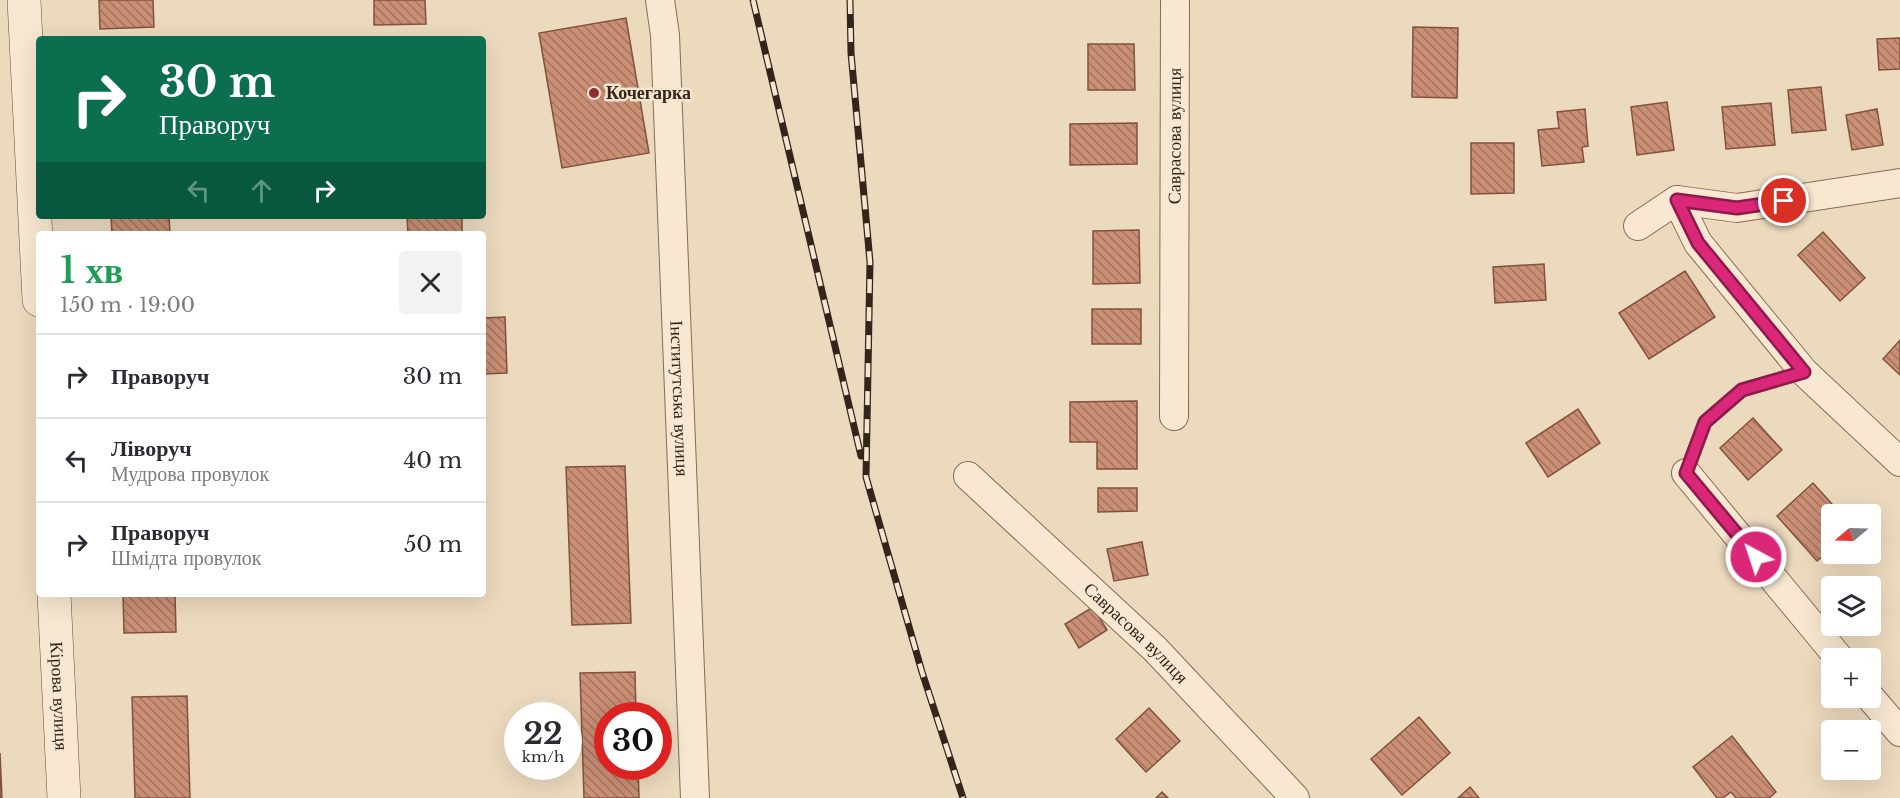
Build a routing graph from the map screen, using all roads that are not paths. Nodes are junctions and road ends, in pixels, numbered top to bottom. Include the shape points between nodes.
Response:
1 (24, 0) edge
2 (660, 0) edge
3 (1174, 0) edge
4 (1900, 183) edge
5 (1677, 200) junction
6 (1638, 226) dead end
7 (36, 240) edge
8 (1804, 372) junction
9 (1174, 416) dead end
10 (1900, 462) edge
11 (1686, 473) joint
12 (968, 476) dead end
13 (54, 597) edge
14 (1831, 648) edge
15 (1879, 708) edge
16 (1900, 732) edge
17 (64, 798) edge
18 (695, 798) edge
19 (1295, 798) edge

1 - 7 main road
2 - 18 street, Інститутська вулиця via 665,35
3 - 9 street, Саврасова вулиця
4 - 5 street via 1737,208
5 - 6 street
5 - 8 street via 1698,243
8 - 10 street
8 - 11 lane via 1742,390 1705,422
11 - 14 street
12 - 19 street, Саврасова вулиця via 1155,649
13 - 17 main road, Кірова вулиця
15 - 16 street

